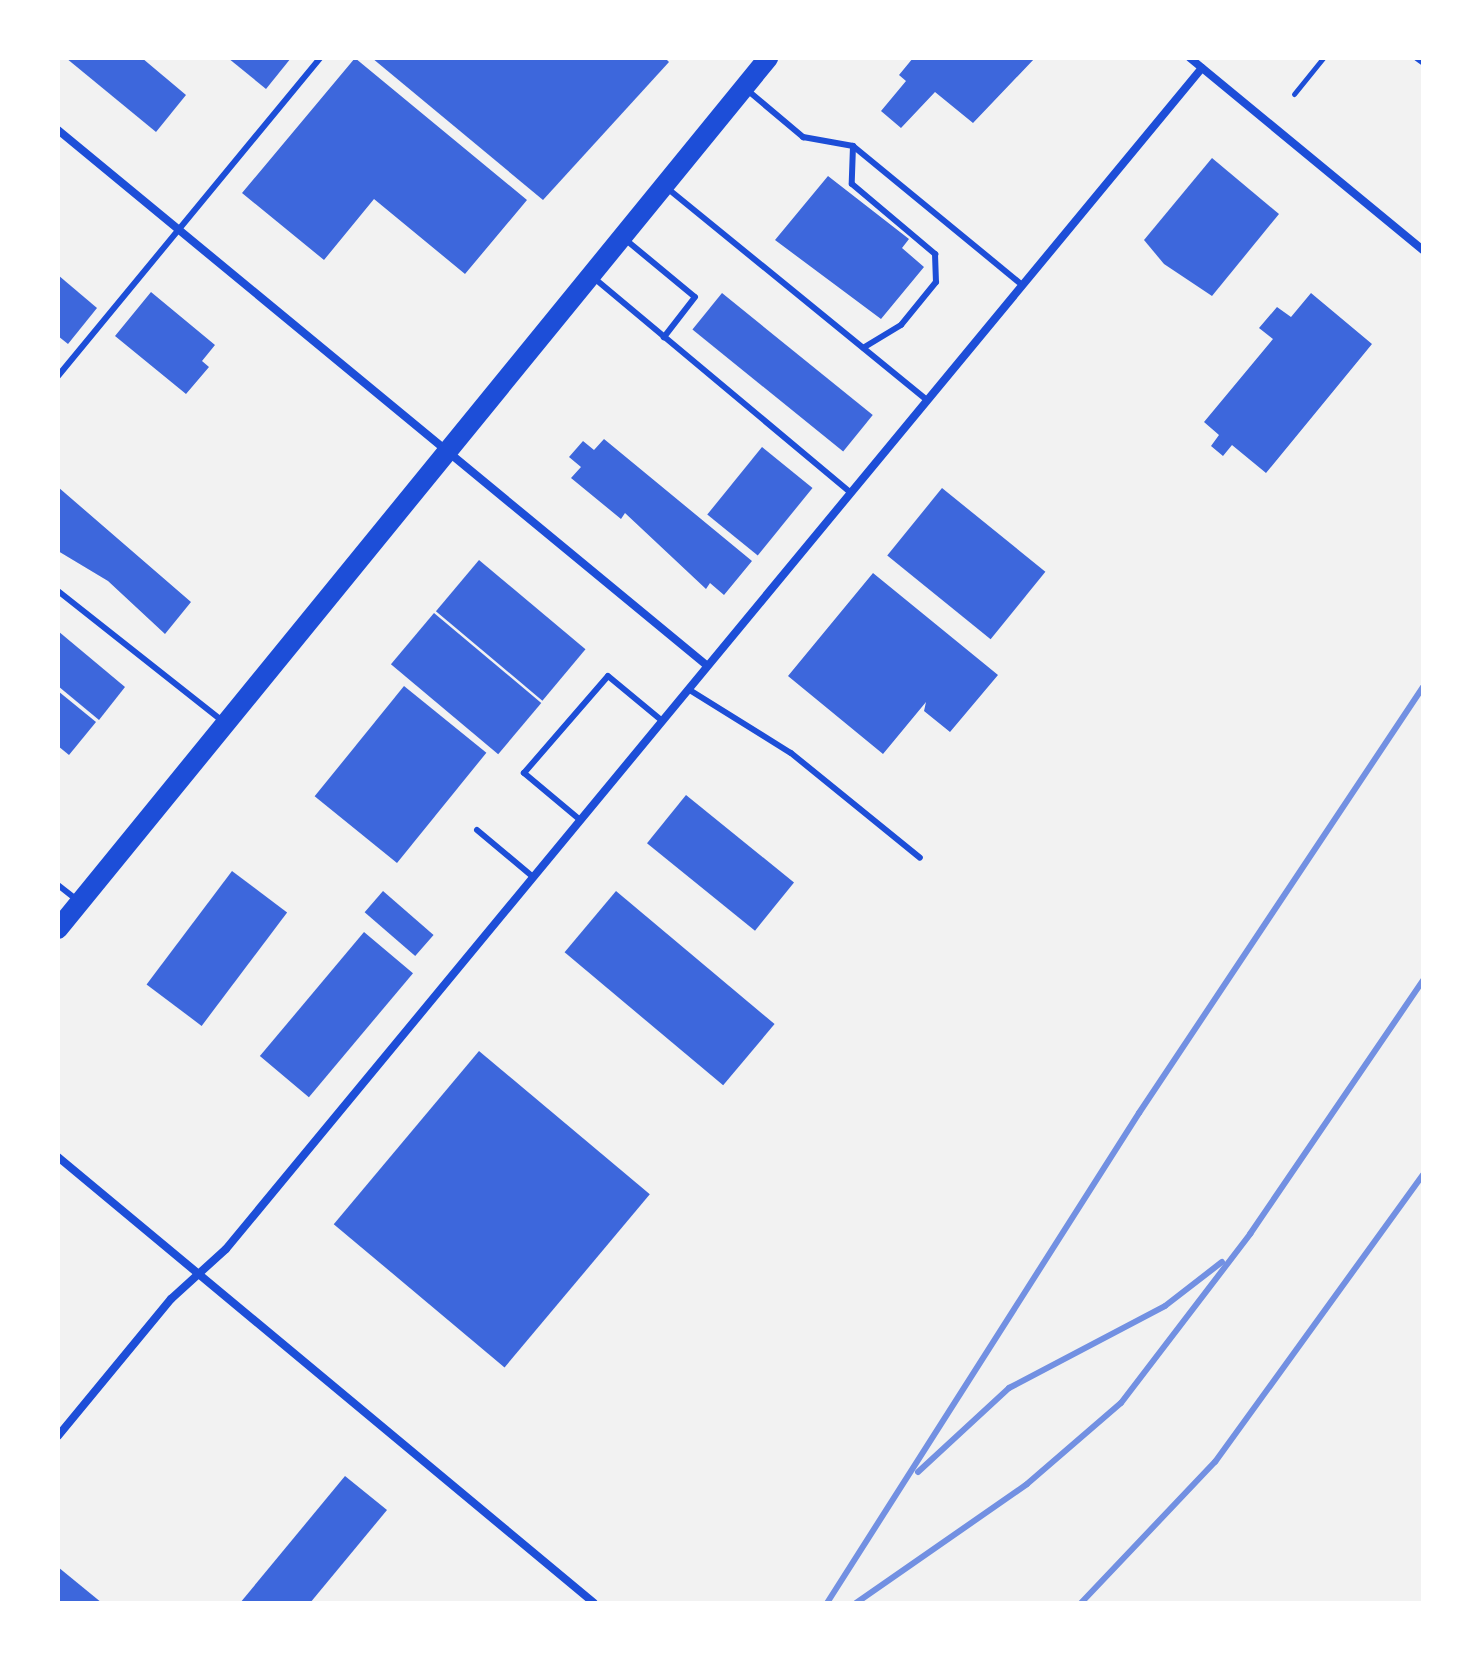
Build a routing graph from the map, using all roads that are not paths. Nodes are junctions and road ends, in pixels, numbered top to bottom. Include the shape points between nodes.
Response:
1 (320, 58) edge
2 (768, 58) edge
3 (1190, 58) edge
4 (1202, 68) junction
5 (745, 87) junction
6 (58, 130) edge
7 (853, 146) junction
8 (664, 186) junction
9 (179, 229) junction
10 (623, 238) junction
11 (1423, 250) edge
12 (591, 277) junction
13 (1022, 285) junction
14 (664, 337) junction
15 (863, 348) junction
16 (58, 376) edge
17 (926, 399) junction
18 (449, 454) junction
19 (849, 491) junction
20 (58, 591) edge
21 (705, 664) junction
22 (687, 687) junction
23 (660, 719) junction
24 (227, 724) junction
25 (579, 819) junction
26 (477, 830) dead end
27 (920, 858) dead end
28 (532, 876) junction
29 (58, 885) edge
30 (80, 902) junction
31 (58, 929) edge
32 (58, 1157) edge
33 (200, 1273) junction
34 (58, 1436) edge
35 (594, 1603) edge

1 - 9 lane
2 - 5 main road
3 - 4 street
4 - 11 street
4 - 13 street
5 - 7 lane via 803,137
5 - 8 main road
6 - 9 street
7 - 13 lane
7 - 15 lane via 852,184 935,254 936,282 901,325
8 - 10 main road
8 - 15 lane
9 - 16 lane
9 - 18 street
10 - 12 main road
10 - 14 lane via 695,297
12 - 14 lane
12 - 18 main road
13 - 17 street
14 - 19 lane
15 - 17 lane
17 - 19 street
18 - 21 street
18 - 24 main road
19 - 21 street
20 - 24 lane
21 - 22 street
22 - 23 street
22 - 27 lane via 791,753
23 - 25 street
23 - 25 lane via 608,676 524,773
24 - 30 main road
25 - 28 street
26 - 28 lane
28 - 33 street
29 - 30 lane
30 - 31 main road
32 - 33 street
33 - 34 street
33 - 35 street

